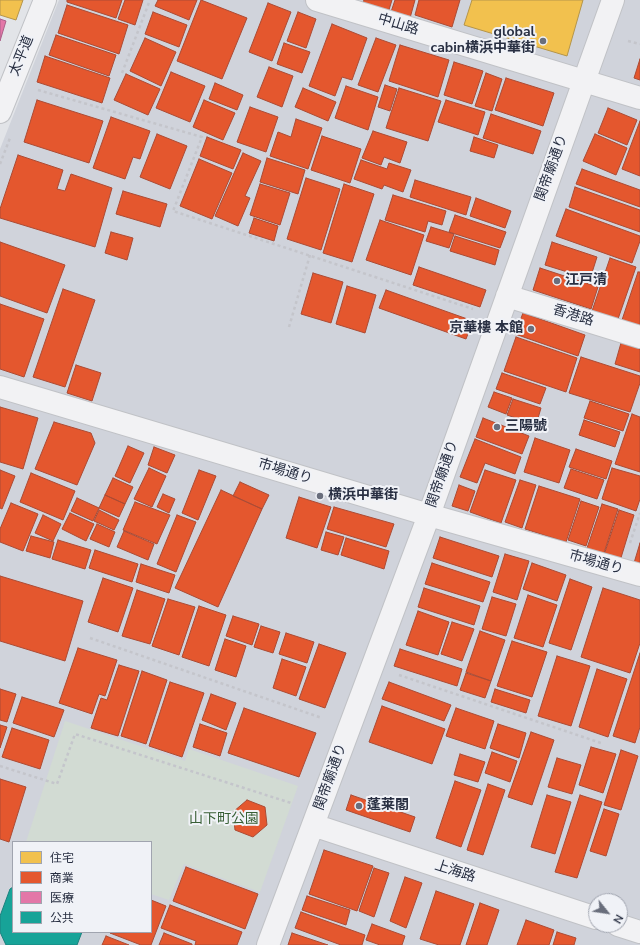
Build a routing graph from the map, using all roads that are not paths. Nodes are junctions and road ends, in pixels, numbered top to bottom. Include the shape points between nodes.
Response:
1 (45, 0) edge
2 (317, 0) edge
3 (613, 0) edge
4 (583, 81) junction
5 (640, 98) edge
6 (0, 112) edge
7 (507, 296) junction
8 (640, 337) edge
9 (0, 386) edge
10 (428, 515) junction
11 (640, 575) edge
12 (316, 818) junction
13 (588, 915) edge
14 (628, 928) edge
15 (640, 932) edge
16 (268, 945) edge

1 - 6 street, 太平道
2 - 4 street, 中山路
3 - 4 street, 関帝廟通り
4 - 5 street, 中山路
4 - 7 street, 関帝廟通り
7 - 8 street, 香港路
7 - 10 street, 関帝廟通り
9 - 10 street, 市場通り
10 - 11 street, 市場通り
10 - 12 street, 関帝廟通り
12 - 13 street, 上海路
12 - 16 street, 関帝廟通り
14 - 15 street

